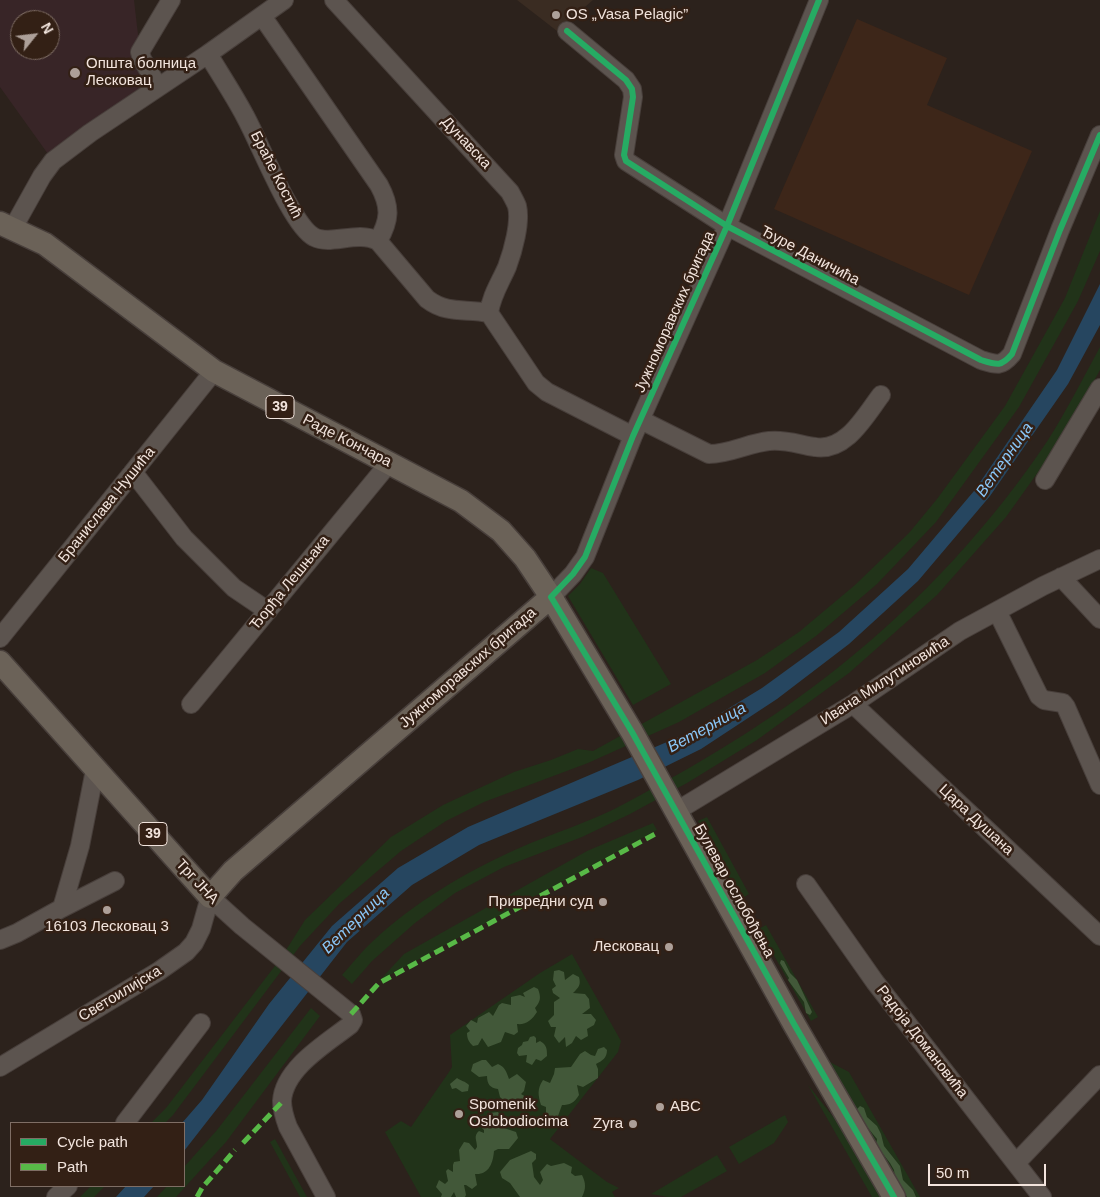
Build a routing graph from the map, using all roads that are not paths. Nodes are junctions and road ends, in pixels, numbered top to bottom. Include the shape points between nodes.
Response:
1 (171, 0) edge
2 (284, 0) edge
3 (334, 0) edge
4 (820, 0) edge
5 (262, 16) junction
6 (567, 31) dead end
7 (208, 54) junction
8 (158, 87) junction
9 (1100, 135) edge
10 (7, 225) edge
11 (726, 226) junction
12 (378, 241) junction
13 (489, 313) junction
14 (214, 371) junction
15 (1100, 388) edge
16 (881, 395) dead end
17 (641, 420) junction
18 (634, 436) junction
19 (390, 462) junction
20 (133, 472) junction
21 (1045, 480) dead end
22 (1100, 559) edge
23 (1061, 577) junction
24 (551, 597) junction
25 (268, 611) junction
26 (997, 611) junction
27 (1100, 619) edge
28 (0, 638) edge
29 (0, 662) edge
30 (191, 704) dead end
31 (852, 704) junction
32 (95, 770) junction
33 (1100, 785) edge
34 (671, 804) junction
35 (115, 881) dead end
36 (806, 884) dead end
37 (210, 897) junction
38 (62, 908) junction
39 (1100, 936) edge
40 (0, 940) edge
41 (201, 1023) dead end
42 (0, 1067) edge
43 (1100, 1075) edge
44 (126, 1122) edge
45 (1016, 1163) junction
46 (67, 1187) edge
47 (56, 1197) edge
48 (326, 1197) edge
49 (894, 1197) edge
50 (1042, 1197) edge

1 - 8 street via 140,52
2 - 5 street
3 - 13 street, Дунавска via 510,192 518,215 517,230 508,265 490,300
4 - 11 street, Јужноморавских бригада
5 - 7 street
5 - 12 street via 385,196 386,226
6 - 11 street, Ђуре Даничића via 626,80 632,89 626,161
7 - 8 street
7 - 12 street, Браће Костић via 245,115 288,203 308,234 317,239 359,236
8 - 10 street via 54,160
9 - 11 street, Ђуре Даничића via 1012,354 1005,362 996,364 982,360
10 - 14 main road, Раде Кончара / 39 via 46,244
11 - 17 street, Јужноморавских бригада
12 - 13 street via 427,299 458,311
13 - 18 street via 536,383 547,392
14 - 19 main road, Раде Кончара / 39
14 - 20 street, Бранислава Нушића
15 - 21 street
16 - 17 street via 851,433 827,448 769,440 722,454 709,454
17 - 18 street, Јужноморавских бригада
18 - 24 street, Јужноморавских бригада via 584,557
19 - 24 main road, Раде Кончара / 39 via 462,501 501,530
19 - 25 street, Ђорђа Лешњака
20 - 25 street via 184,538 234,588
20 - 28 street, Бранислава Нушића
22 - 23 street, Ивана Милутиновића
23 - 26 street, Ивана Милутиновића
23 - 27 street
24 - 34 main road, Булевар ослобођења / 39
24 - 37 main road, Јужноморавских бригада via 240,865
25 - 30 street, Ђорђа Лешњака
26 - 31 street, Ивана Милутиновића via 960,631
26 - 33 street via 1039,696 1063,703 1066,707
29 - 32 main road, 39
31 - 34 street, Ивана Милутиновића
31 - 39 street, Цара Душана
32 - 37 main road, Трг ЈНА / 39
32 - 38 street via 80,846
34 - 49 main road, Булевар ослобођења / 39
35 - 38 street
36 - 45 street, Радоја Домановића via 875,982
37 - 42 street, Светоилијска via 201,929 186,952
37 - 48 street, Трг ЈНА via 351,1014 353,1020 350,1025 295,1070 282,1102 288,1127
38 - 40 street
41 - 44 street
43 - 45 street
45 - 50 street, Радоја Домановића
46 - 47 street

